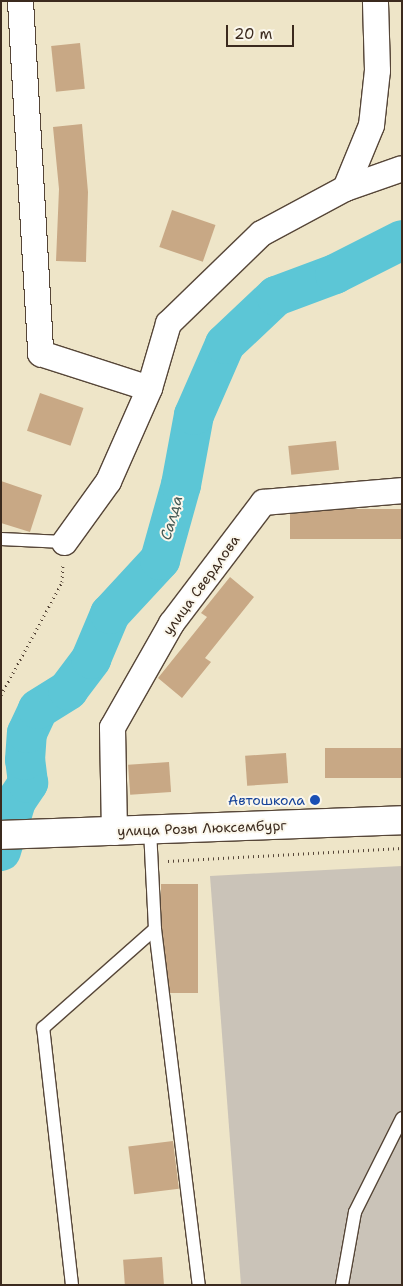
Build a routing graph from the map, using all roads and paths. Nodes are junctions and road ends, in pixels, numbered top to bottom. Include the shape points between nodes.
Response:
1 (20, 1) edge
2 (375, 1) edge
3 (402, 168) edge
4 (345, 188) junction
5 (149, 388) junction
6 (402, 490) edge
7 (1, 539) edge
8 (64, 542) junction
9 (1, 695) edge
10 (402, 820) edge
11 (150, 830) junction
12 (114, 832) junction
13 (1, 835) edge
14 (402, 848) edge
15 (152, 862) junction
16 (155, 929) junction
17 (402, 1118) edge
18 (72, 1285) edge
19 (199, 1285) edge
20 (342, 1285) edge

1 - 5 street via 40,353
2 - 4 street via 377,70 371,125
3 - 4 street
4 - 5 street via 261,232 168,323
5 - 8 street via 108,481
6 - 12 street, улица Свердлова via 262,502 171,623 112,727
7 - 8 lane
8 - 9 path via 62,582
10 - 11 street, улица Розы Люксембург
11 - 12 street, улица Розы Люксембург
11 - 15 lane
12 - 13 street, улица Розы Люксембург
14 - 15 path
15 - 16 lane
16 - 18 lane via 43,1028
16 - 19 lane
17 - 20 lane via 355,1212

